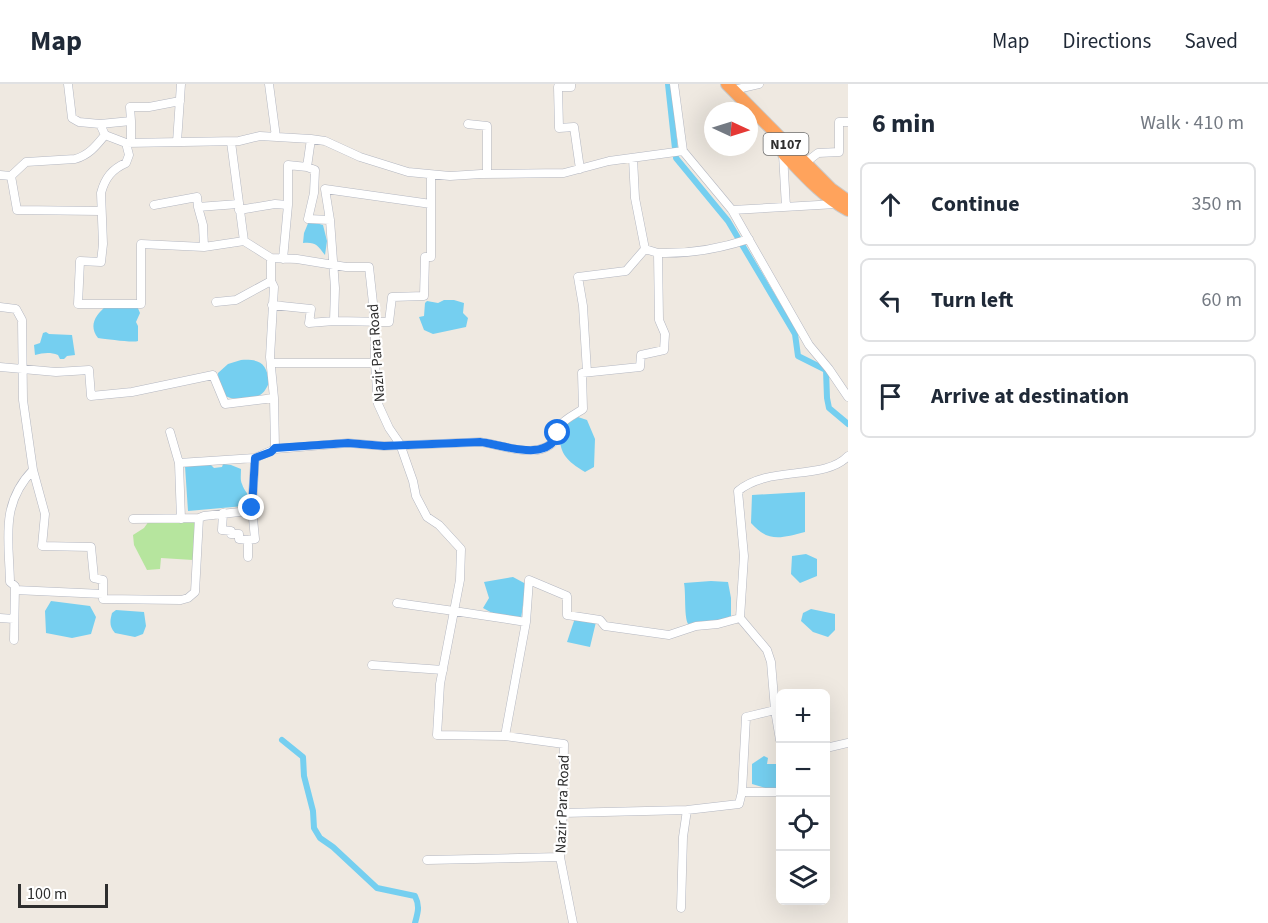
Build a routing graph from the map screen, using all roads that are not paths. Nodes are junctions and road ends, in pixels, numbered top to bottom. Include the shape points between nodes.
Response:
1 (68, 84) edge
2 (181, 84) edge
3 (269, 84) edge
4 (571, 84) edge
5 (674, 84) edge
6 (718, 84) edge
7 (759, 84) edge
8 (734, 86) edge
9 (180, 101) junction
10 (735, 102) edge
11 (132, 121) junction
12 (848, 122) edge
13 (100, 124) junction
14 (468, 124) dead end
15 (758, 127) edge
16 (105, 135) junction
17 (276, 137) junction
18 (311, 139) junction
19 (177, 142) junction
20 (231, 142) junction
21 (129, 143) junction
22 (683, 151) junction
23 (783, 153) junction
24 (633, 158) junction
25 (805, 163) junction
26 (307, 167) junction
27 (580, 169) junction
28 (486, 174) junction
29 (0, 175) edge
30 (11, 176) junction
31 (430, 176) junction
32 (430, 204) junction
33 (154, 205) dead end
34 (288, 205) junction
35 (844, 205) edge
36 (198, 207) junction
37 (239, 207) junction
38 (786, 207) junction
39 (732, 210) junction
40 (101, 211) junction
41 (330, 220) junction
42 (749, 239) junction
43 (244, 241) junction
44 (204, 247) junction
45 (645, 249) junction
46 (658, 253) junction
47 (271, 258) junction
48 (283, 259) junction
49 (333, 264) junction
50 (271, 281) junction
51 (216, 302) dead end
52 (272, 305) junction
53 (0, 307) edge
54 (334, 321) junction
55 (375, 321) junction
56 (272, 363) junction
57 (375, 363) junction
58 (0, 367) edge
59 (22, 369) junction
60 (587, 372) junction
61 (848, 397) edge
62 (274, 399) junction
63 (170, 432) dead end
64 (400, 444) junction
65 (275, 448) junction
66 (848, 456) edge
67 (255, 458) junction
68 (179, 463) junction
69 (33, 470) junction
70 (252, 508) junction
71 (223, 513) junction
72 (199, 518) junction
73 (133, 519) dead end
74 (181, 519) junction
75 (248, 540) junction
76 (4, 546) edge
77 (248, 557) dead end
78 (15, 590) junction
79 (103, 594) junction
80 (398, 603) dead end
81 (453, 611) junction
82 (0, 618) edge
83 (740, 618) junction
84 (14, 619) junction
85 (526, 622) junction
86 (14, 640) dead end
87 (372, 665) dead end
88 (443, 670) junction
89 (775, 710) junction
90 (776, 716) edge
91 (505, 736) junction
92 (848, 743) edge
93 (830, 747) edge
94 (742, 792) junction
95 (776, 792) edge
96 (687, 810) junction
97 (563, 813) junction
98 (560, 857) junction
99 (427, 860) dead end
100 (681, 908) dead end
101 (573, 923) edge

1 - 13 street via 72,118
2 - 9 street
3 - 17 street
4 - 27 street via 558,87 559,128 574,127
5 - 22 street
6 - 10 highway
7 - 8 street
8 - 25 highway, N107
9 - 11 street via 130,107
9 - 19 street
11 - 13 street
11 - 21 street
12 - 25 street via 839,122 839,152 818,153
13 - 16 street
14 - 28 street via 487,126
15 - 23 highway, N107
16 - 21 street
16 - 30 street via 82,157 26,162
17 - 18 street
17 - 20 street
18 - 26 street
18 - 31 street
19 - 20 street
19 - 21 street
20 - 37 street
21 - 40 street via 126,163 114,168 102,186
22 - 24 street
22 - 39 street
23 - 35 highway, N107 via 808,180
23 - 38 street
24 - 27 street
24 - 45 street via 635,198
25 - 35 highway, N107
26 - 34 street via 288,165
26 - 41 street via 315,170 308,219
27 - 28 street via 564,173
28 - 31 street
29 - 30 street
30 - 40 street via 17,210
31 - 32 street
32 - 41 street via 325,189
32 - 55 street via 431,256 425,257 423,297 392,297 389,322
33 - 36 street via 197,197
34 - 37 street
34 - 48 street
35 - 38 street
36 - 37 street
36 - 44 street
37 - 43 street
38 - 39 street
39 - 42 street
40 - 44 street via 101,262 80,261 78,304 141,304 141,244
41 - 49 street
42 - 46 street via 680,254
42 - 61 street via 809,345
43 - 44 street
43 - 47 street, Nazir Para Road
45 - 46 street
45 - 60 street via 626,271 578,277
46 - 60 street via 659,320 665,334 664,350 641,355 640,367
47 - 48 street, Nazir Para Road
47 - 50 street
48 - 49 street, Nazir Para Road
49 - 54 street
49 - 55 street, Nazir Para Road via 369,267
50 - 51 street via 236,300
50 - 52 street
52 - 54 street via 311,309 309,323
52 - 56 street
53 - 59 street via 16,309 22,320
54 - 55 street
55 - 57 street, Nazir Para Road
56 - 57 street
56 - 62 street
57 - 64 street, Nazir Para Road via 378,404
58 - 59 street
59 - 62 street via 90,370 91,396 132,392 213,375 225,404
59 - 69 street
60 - 64 street via 582,373 583,410 561,423 556,439 543,448 519,451 480,442
62 - 65 street
63 - 68 street
64 - 65 street
64 - 81 street, Nazir Para Road via 416,496 427,517 461,549
65 - 67 street
66 - 83 street via 841,464 766,477 738,491 744,556
67 - 68 street
67 - 70 street
68 - 74 street
69 - 76 street via 21,483 9,512
69 - 79 street via 45,514 42,546 91,547 94,579 103,580
70 - 71 street
70 - 75 street via 255,539
71 - 72 street
71 - 75 street via 222,530
72 - 74 street
72 - 79 street via 195,592 188,598 103,599
73 - 74 street
75 - 77 street
76 - 78 street
78 - 79 street
78 - 84 street
80 - 81 street
81 - 85 street
81 - 88 street
82 - 84 street
83 - 85 street via 669,635 604,626 600,620 567,615 567,596 530,580
83 - 89 street via 769,656
84 - 86 street
85 - 91 street
87 - 88 street
88 - 91 street via 437,735
89 - 90 street
89 - 94 street via 746,717
91 - 97 street, Nazir Para Road via 564,744
92 - 93 street
94 - 95 street
94 - 96 street via 738,805
96 - 97 street
96 - 100 street
97 - 98 street, Nazir Para Road
98 - 99 street
98 - 101 street, Nazir Para Road

